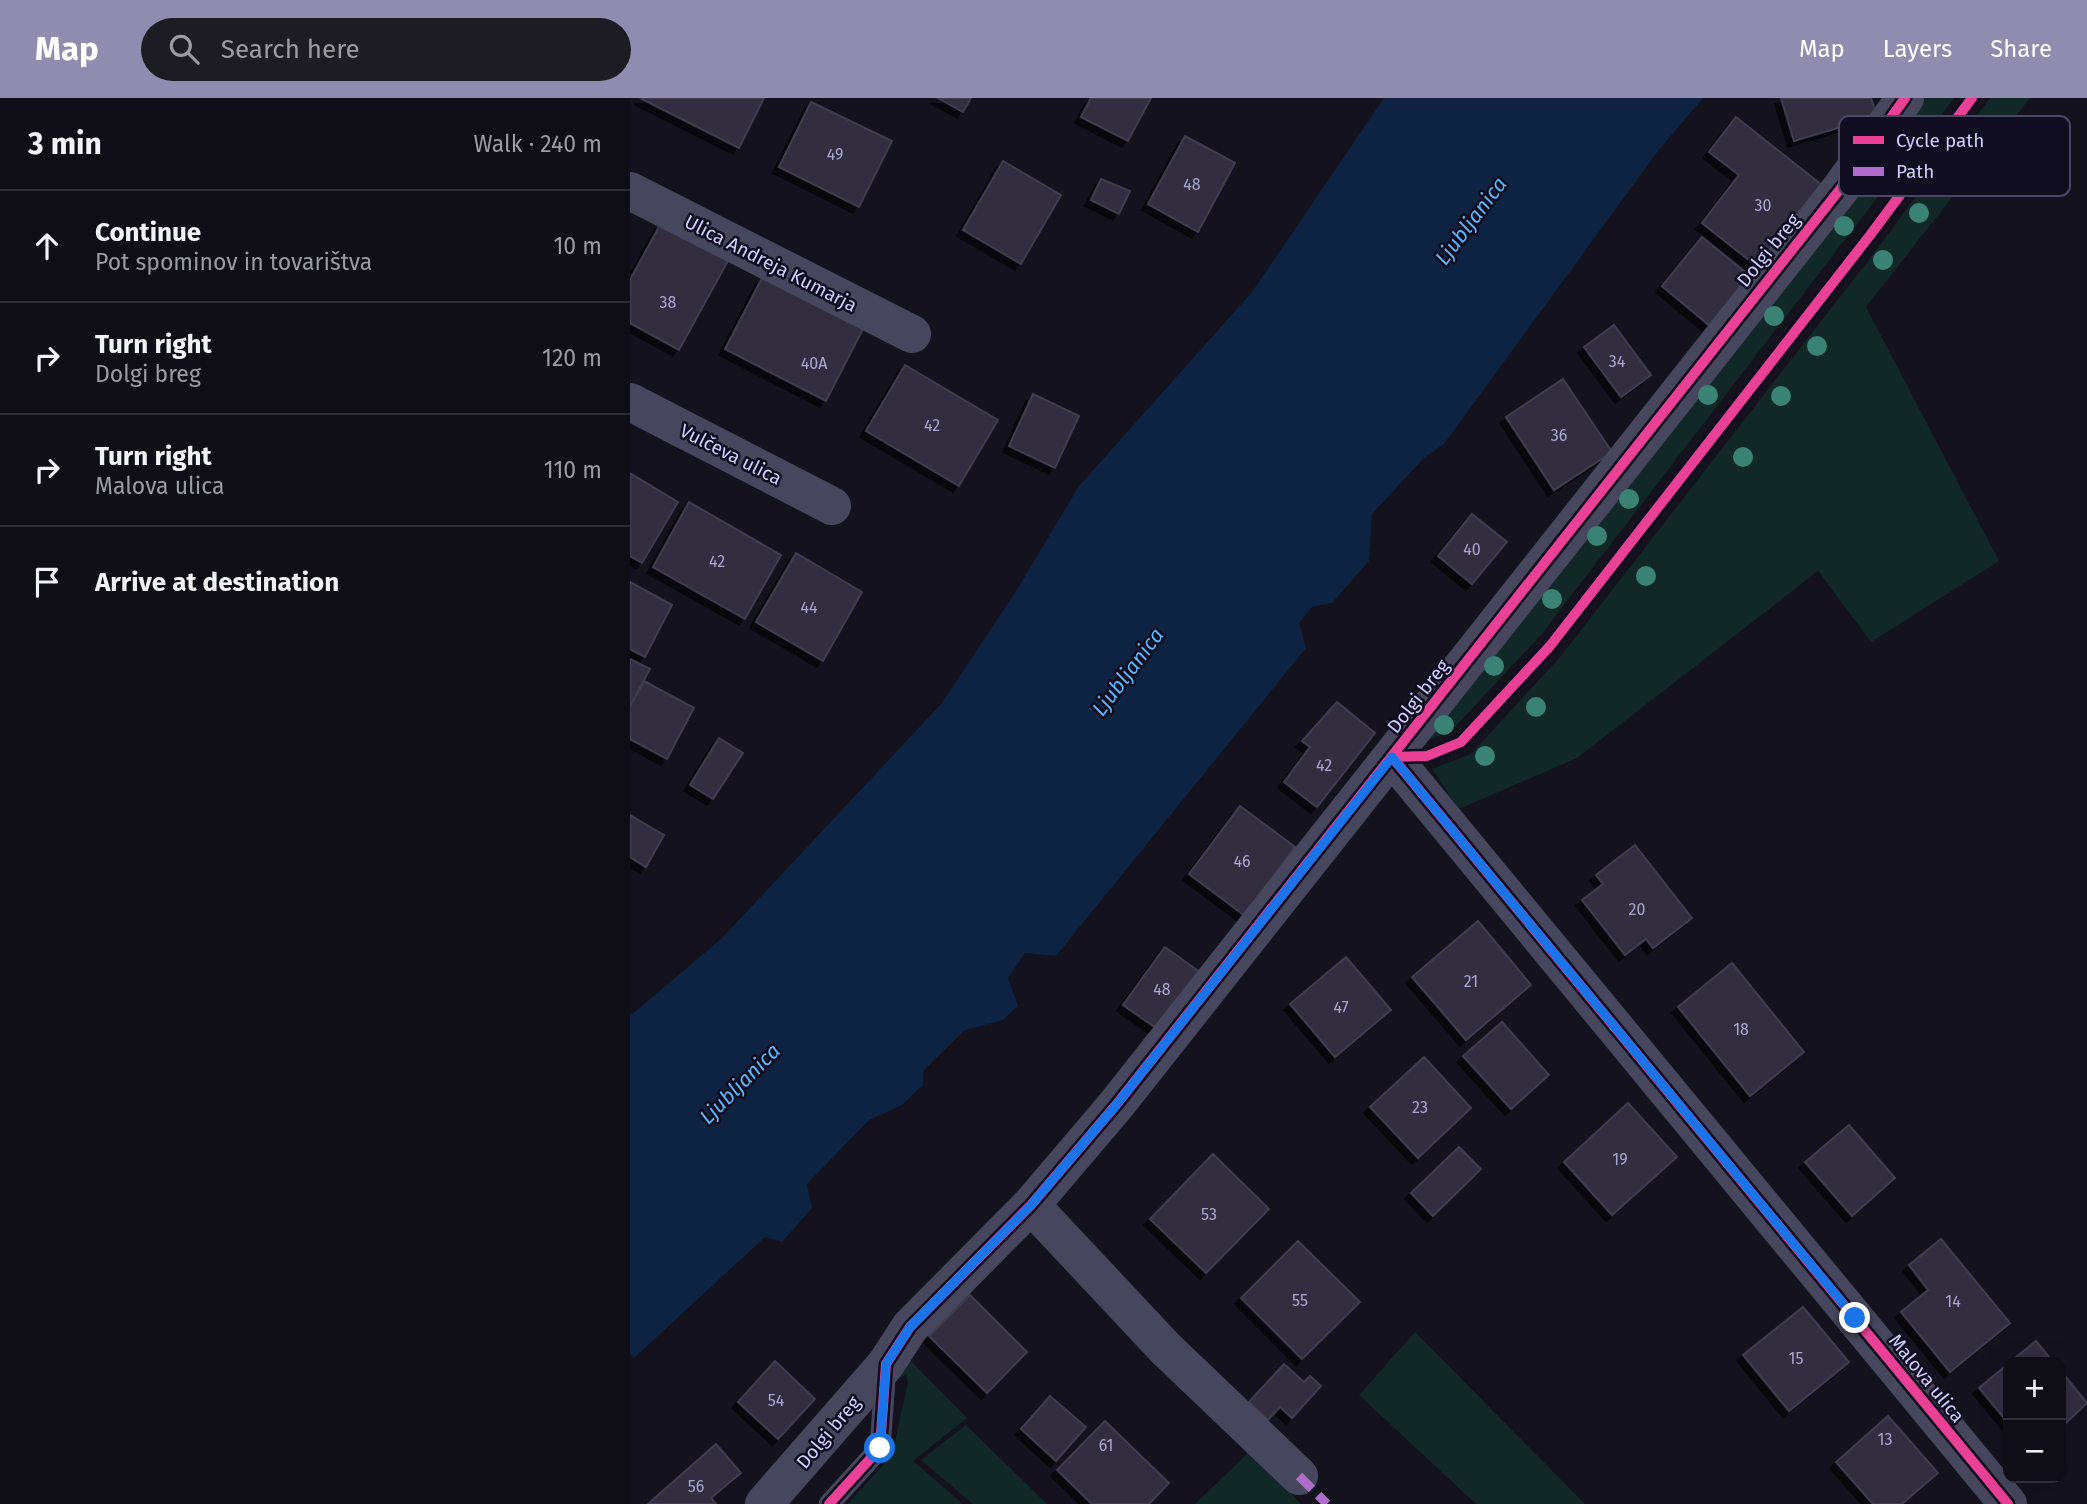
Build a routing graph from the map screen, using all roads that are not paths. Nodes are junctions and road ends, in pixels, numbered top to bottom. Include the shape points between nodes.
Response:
1 (1905, 98) edge
2 (1892, 116) edge
3 (630, 191) edge
4 (1839, 191) edge
5 (912, 334) dead end
6 (630, 402) edge
7 (832, 506) dead end
8 (1392, 757) junction
9 (1031, 1205) junction
10 (886, 1364) junction
11 (1299, 1476) dead end
12 (764, 1504) edge
13 (829, 1504) edge
14 (2008, 1504) edge

1 - 2 street, Dolgi breg
3 - 5 street, Ulica Andreja Kumarja
4 - 8 street, Dolgi breg
6 - 7 street, Vulčeva ulica
8 - 9 street, Dolgi breg
8 - 14 street, Malova ulica
9 - 10 street, Dolgi breg via 910,1327
9 - 11 street via 1165,1348
10 - 12 street, Dolgi breg
10 - 13 lane via 880,1448

